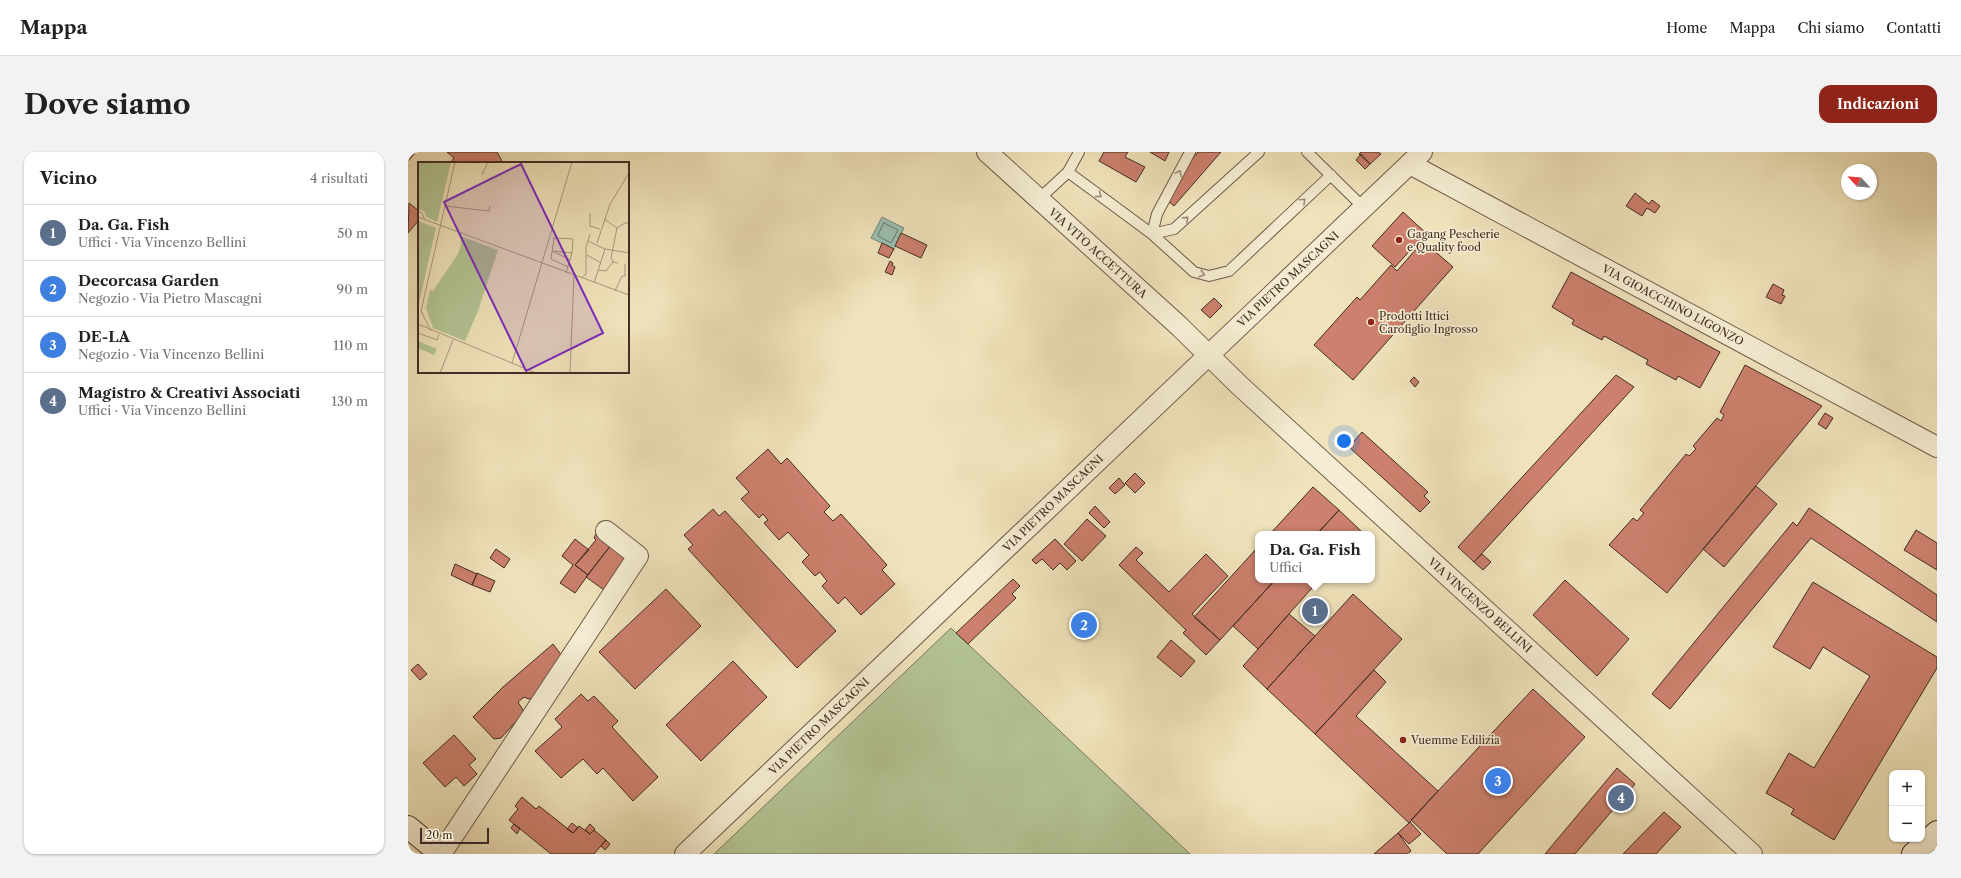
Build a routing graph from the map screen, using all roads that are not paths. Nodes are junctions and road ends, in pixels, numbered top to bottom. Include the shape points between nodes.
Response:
1 (987, 152) edge
2 (1079, 152) edge
3 (1190, 152) edge
4 (1259, 152) edge
5 (1307, 152) edge
6 (1416, 158) edge
7 (1068, 172) junction
8 (1331, 176) junction
9 (1038, 200) junction
10 (1364, 208) junction
11 (1152, 234) junction
12 (1208, 355) junction
13 (1937, 447) edge
14 (606, 531) dead end
15 (408, 827) edge
16 (1937, 832) edge
17 (441, 854) edge
18 (685, 854) edge
19 (1752, 854) edge
20 (1913, 854) edge

1 - 9 street, VIA VITO ACCETTURA
2 - 7 lane
11 -> 3 lane via 1157,214
11 -> 4 lane via 1174,229
5 - 8 lane
6 - 10 street, VIA PIETRO MASCAGNI
6 - 13 street, VIA GIOACCHINO LIGONZO
7 - 9 lane
7 -> 11 lane
8 - 10 lane
11 -> 8 lane via 1194,272 1209,276 1229,271
9 - 12 street, VIA VITO ACCETTURA
10 - 12 street, VIA PIETRO MASCAGNI
12 - 18 street, VIA PIETRO MASCAGNI
12 - 19 street, VIA VINCENZO BELLINI
14 - 17 street via 638,556
15 - 17 main road
16 - 20 main road

